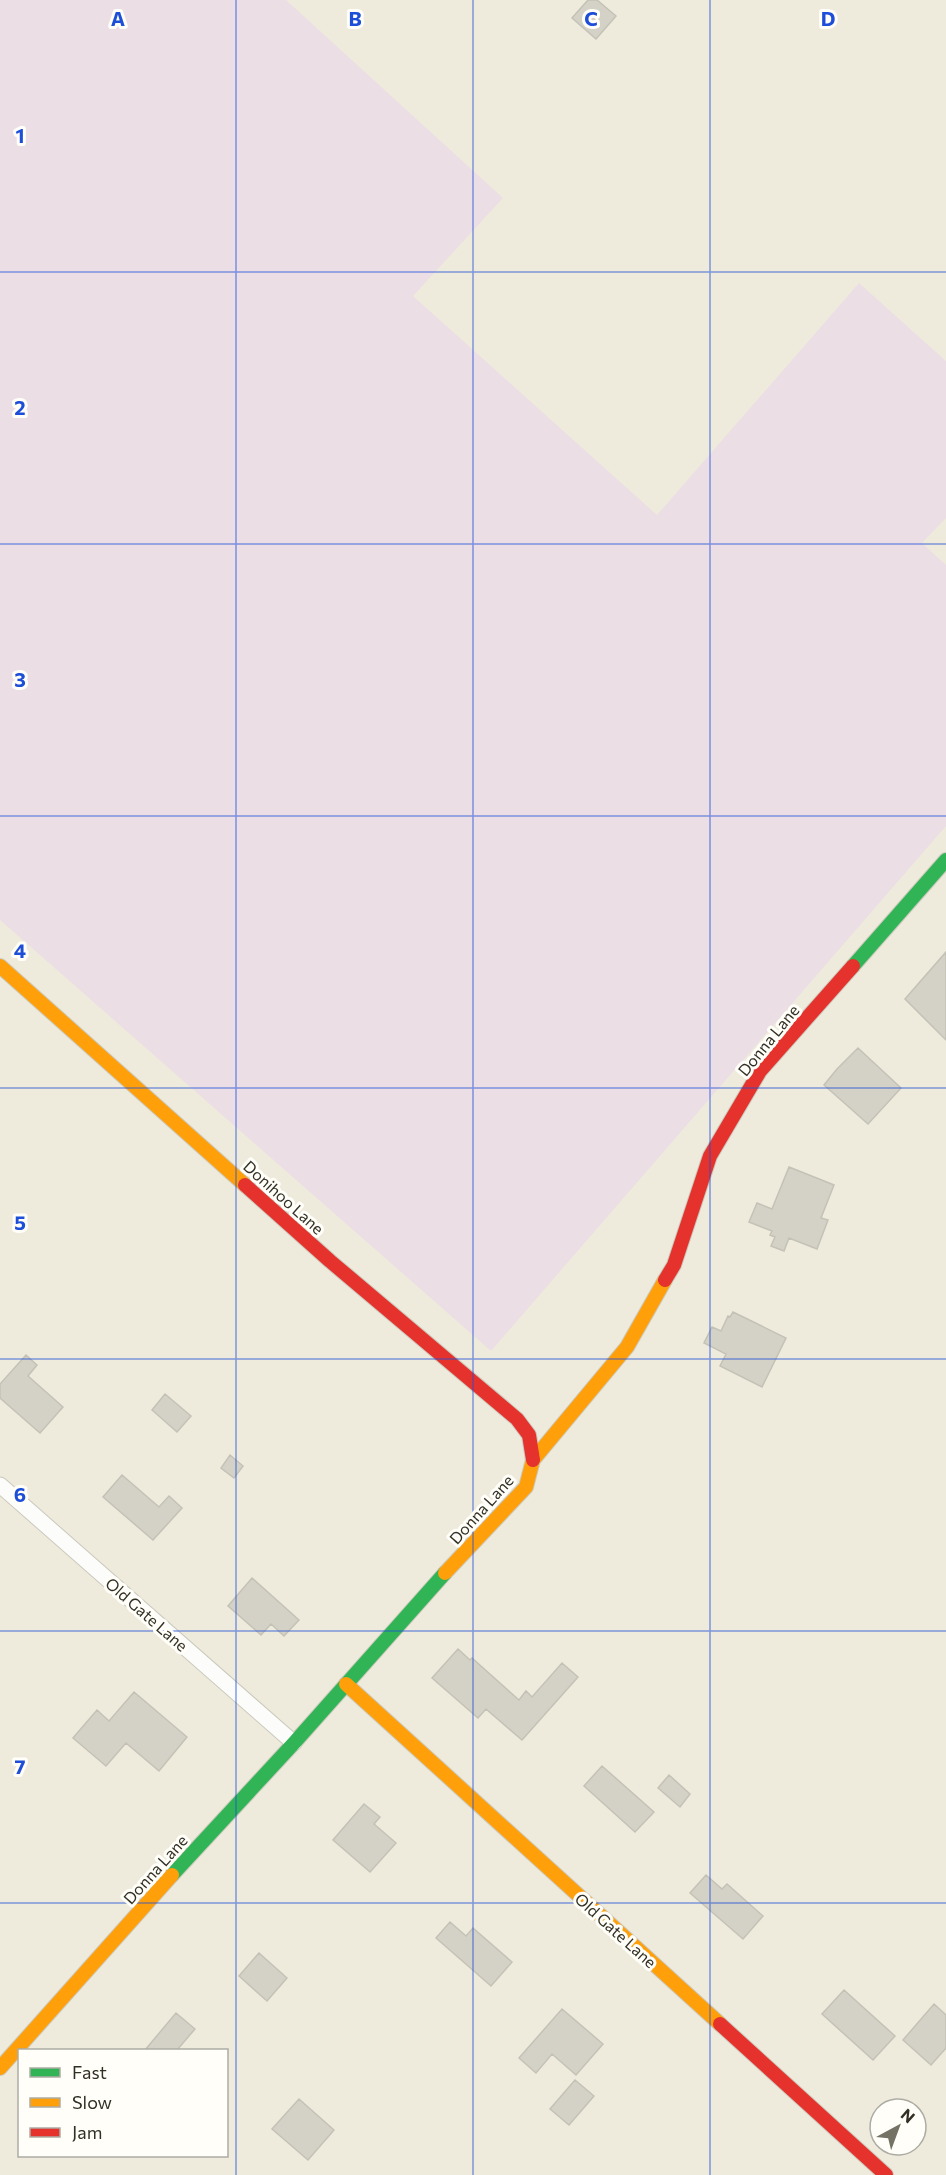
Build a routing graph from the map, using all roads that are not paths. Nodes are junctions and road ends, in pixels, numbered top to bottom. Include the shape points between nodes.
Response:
1 (946, 860) edge
2 (0, 966) edge
3 (533, 1460) junction
4 (0, 1485) edge
5 (346, 1684) junction
6 (294, 1743) junction
7 (0, 2068) edge
8 (886, 2175) edge

1 - 3 street, Donna Lane via 760,1071 710,1156 674,1265 627,1347
2 - 3 street, Donihoo Lane via 330,1261 517,1419 529,1435
3 - 5 street, Donna Lane via 526,1487
4 - 6 street, Old Gate Lane
5 - 6 street, Donna Lane
5 - 8 street, Old Gate Lane
6 - 7 street, Donna Lane

